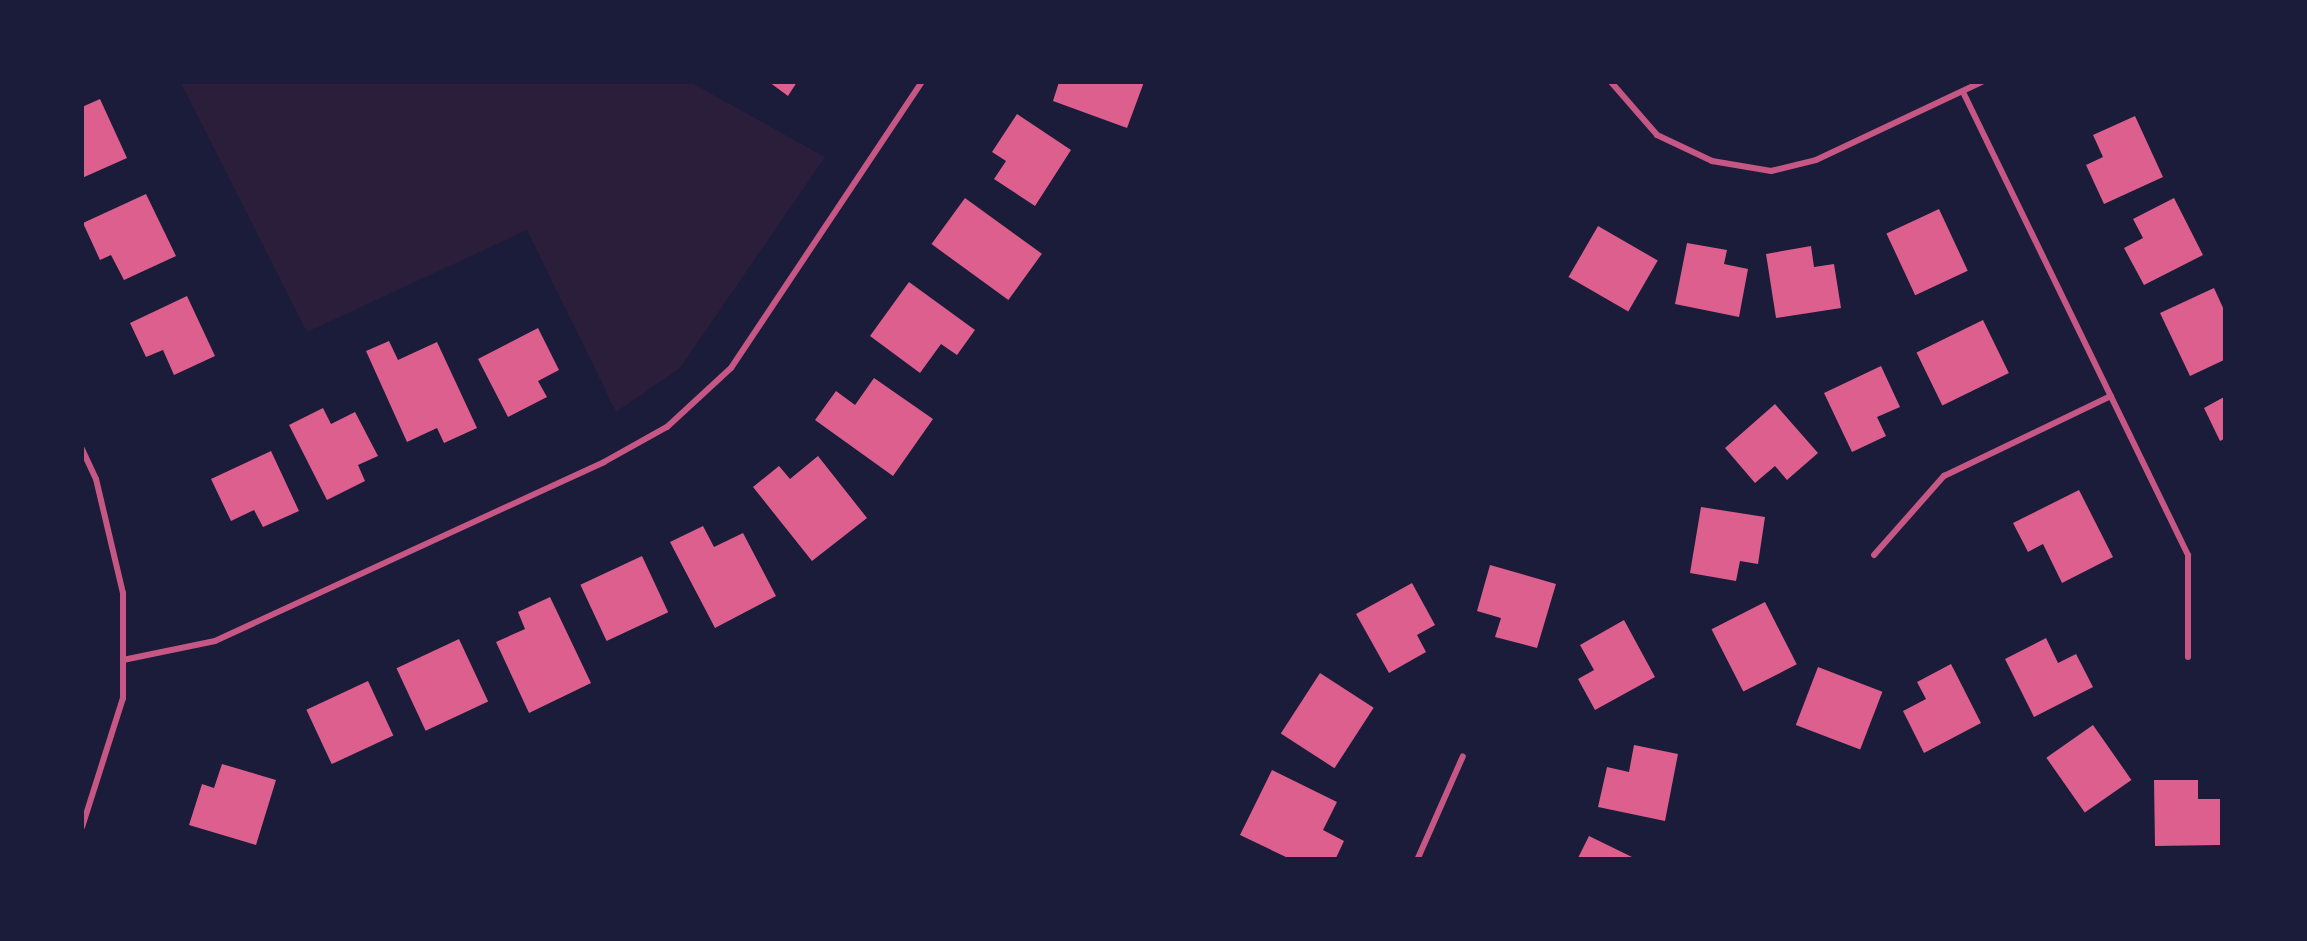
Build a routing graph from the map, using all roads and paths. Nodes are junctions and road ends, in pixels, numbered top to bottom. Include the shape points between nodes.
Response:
1 (922, 82) edge
2 (1611, 82) edge
3 (1982, 82) edge
4 (1963, 92) junction
5 (2111, 396) junction
6 (82, 449) edge
7 (1874, 555) dead end
8 (2188, 657) dead end
9 (123, 660) junction
10 (1463, 756) dead end
11 (82, 827) edge
12 (1418, 858) edge

1 - 9 street via 731,368 667,427 604,462 215,641
2 - 4 street via 1657,135 1712,161 1771,171 1816,160
3 - 4 street
4 - 5 street
5 - 7 street via 1944,476
5 - 8 street via 2188,555
6 - 9 street via 96,479 123,593
9 - 11 street via 123,698
10 - 12 street

